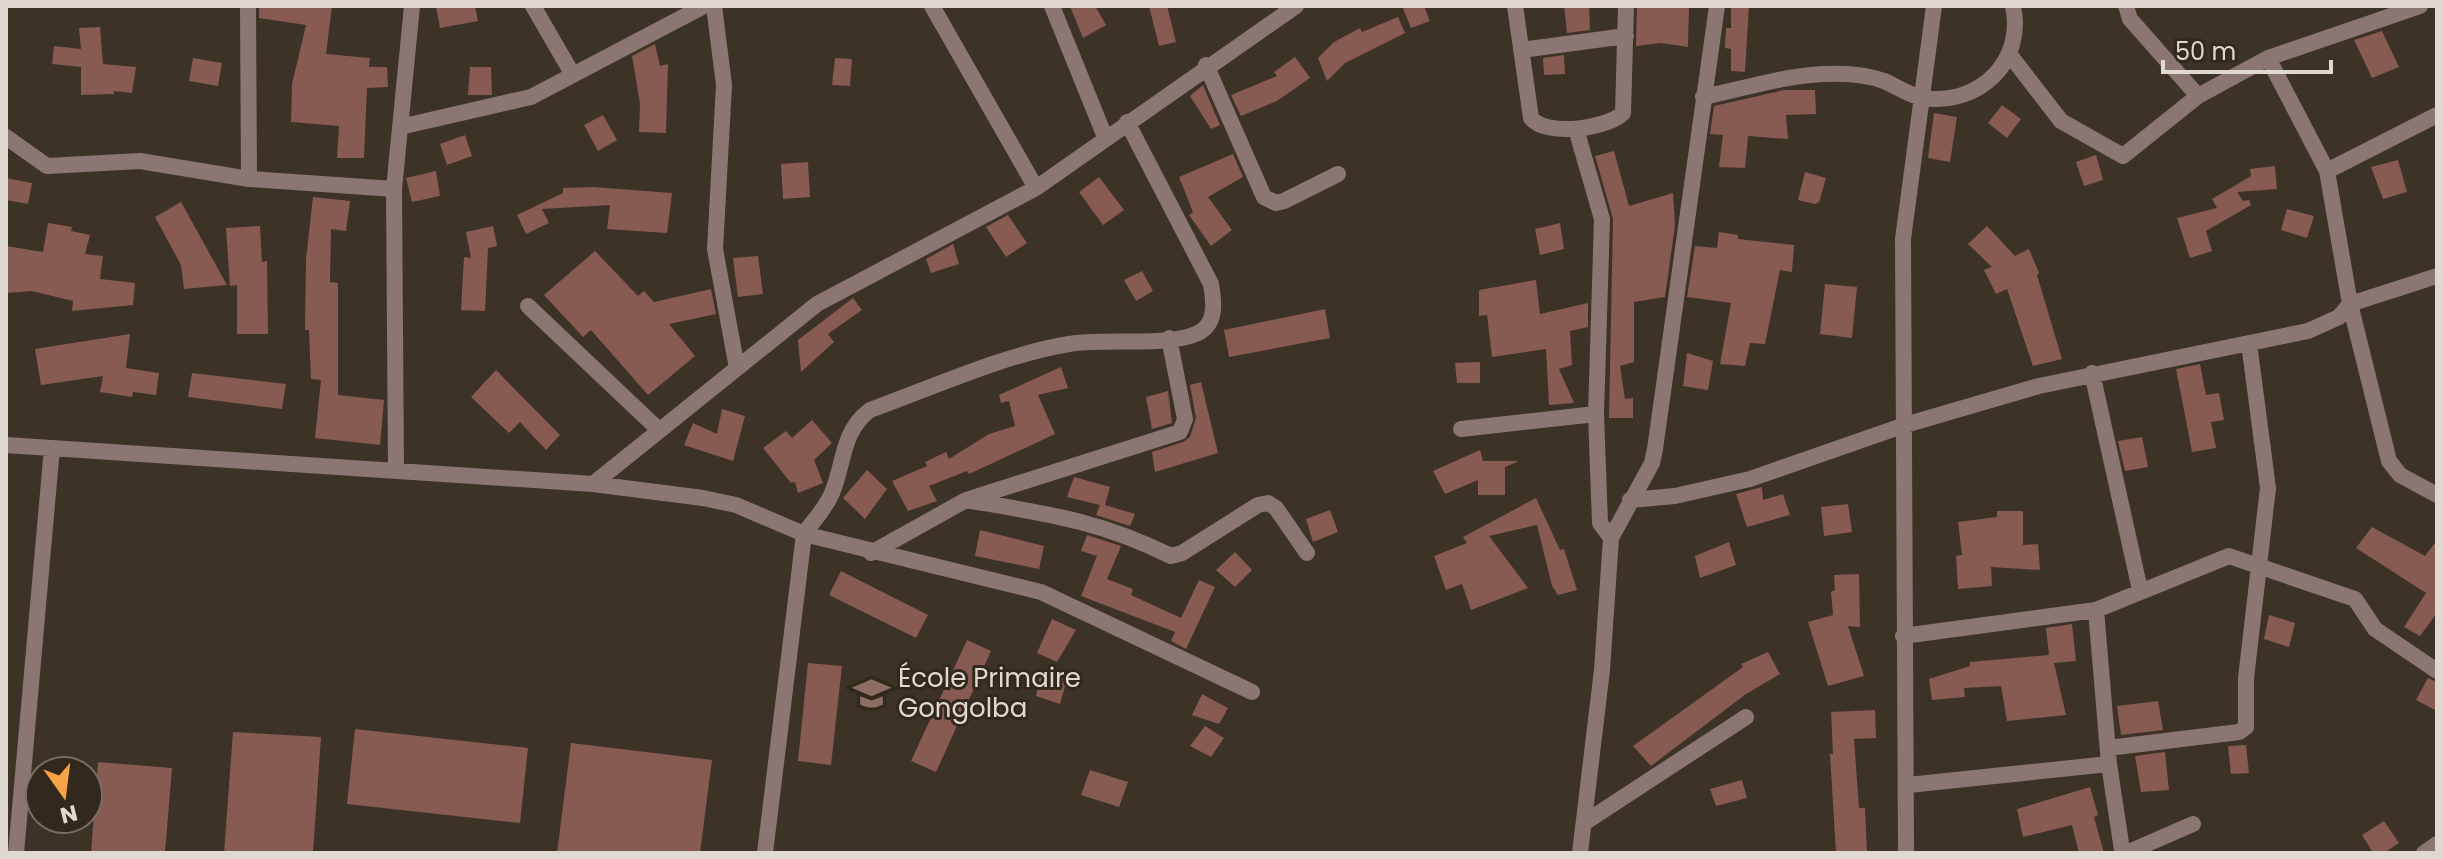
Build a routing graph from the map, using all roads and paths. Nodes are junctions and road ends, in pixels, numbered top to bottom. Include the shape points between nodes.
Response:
1 (248, 6) edge
2 (412, 6) edge
3 (533, 6) edge
4 (704, 6) edge
5 (714, 6) edge
6 (932, 6) edge
7 (1052, 6) edge
8 (1296, 6) edge
9 (1515, 6) edge
10 (1626, 6) edge
11 (1717, 6) edge
12 (1934, 6) edge
13 (2013, 6) edge
14 (2126, 6) edge
15 (2420, 6) edge
16 (1276, 13) edge
17 (1626, 36) junction
18 (1521, 50) junction
19 (2010, 55) junction
20 (2268, 58) junction
21 (1206, 65) junction
22 (573, 75) junction
23 (2198, 96) junction
24 (1703, 97) junction
25 (1922, 98) junction
26 (2437, 115) edge
27 (1127, 122) junction
28 (400, 127) junction
29 (1576, 129) junction
30 (6, 137) edge
31 (1105, 137) junction
32 (2327, 171) junction
33 (1338, 174) dead end
34 (249, 179) junction
35 (1036, 188) junction
36 (394, 189) junction
37 (2437, 276) edge
38 (2350, 304) junction
39 (528, 306) dead end
40 (1169, 338) junction
41 (2249, 343) junction
42 (737, 368) junction
43 (2092, 373) junction
44 (1596, 414) junction
45 (1905, 425) junction
46 (1461, 429) dead end
47 (659, 430) junction
48 (6, 445) edge
49 (52, 448) junction
50 (396, 471) junction
51 (593, 484) junction
52 (2437, 495) edge
53 (966, 500) junction
54 (1630, 500) junction
55 (804, 534) junction
56 (1611, 538) junction
57 (871, 553) junction
58 (1307, 553) dead end
59 (2262, 566) junction
60 (2140, 590) junction
61 (2096, 610) junction
62 (1903, 636) junction
63 (2437, 671) edge
64 (1252, 692) dead end
65 (1746, 717) dead end
66 (2108, 756) junction
67 (1908, 785) junction
68 (1584, 823) junction
69 (2193, 824) dead end
70 (2437, 844) edge
71 (16, 853) edge
72 (765, 853) edge
73 (1580, 853) edge
74 (1906, 853) edge
75 (2424, 853) edge

1 - 34 street
2 - 28 street
3 - 22 street
4 - 22 street
5 - 42 street via 724,85 715,249
6 - 35 street
7 - 31 street
8 - 16 street
9 - 18 street
10 - 17 street
11 - 24 street
12 - 25 street
13 - 19 street via 2017,28
14 - 23 street via 2130,19
15 - 20 street
16 - 21 street
17 - 18 street
17 - 29 street via 1623,113 1618,119
18 - 29 street via 1531,118 1538,126
19 - 23 street via 2061,121 2123,156
19 - 25 street via 1992,80 1977,89
20 - 23 street
20 - 32 street
21 - 27 street
21 - 33 street via 1264,197 1284,201
22 - 28 street via 508,105
24 - 25 street via 1823,74 1881,80
24 - 54 street via 1655,449
25 - 45 street via 1903,239
26 - 32 street
27 - 31 street
27 - 40 street via 1211,284 1212,318 1202,332
28 - 36 street
29 - 44 street via 1602,219
30 - 34 street via 47,166 140,161
31 - 35 street
32 - 38 street
34 - 36 street
35 - 42 street via 843,288
36 - 50 street
37 - 38 street
38 - 41 street via 2323,327
38 - 52 street via 2389,461 2400,475
39 - 47 street
40 - 53 street via 1185,419 1180,432
40 - 55 street via 1103,340 1040,350 870,410 856,420 830,498
41 - 43 street
41 - 59 street via 2268,475
42 - 47 street
43 - 45 street
43 - 60 street
44 - 46 street
44 - 56 street via 1600,523
45 - 54 street via 1750,479
45 - 62 street
47 - 51 street
48 - 49 street
49 - 50 street
49 - 71 street
50 - 51 street
51 - 55 street via 736,505
53 - 57 street
53 - 58 street via 1080,520 1125,533 1171,556 1268,503
54 - 56 street
55 - 57 street
55 - 72 street
56 - 68 street
57 - 64 street via 1041,592
59 - 60 street via 2239,557 2218,558
59 - 63 street via 2355,599 2375,629
59 - 66 street via 2246,678 2246,727
60 - 61 street
61 - 62 street
61 - 66 street
62 - 67 street
65 - 68 street
66 - 67 street
66 - 69 street via 2122,850 2131,851
67 - 74 street
68 - 73 street
70 - 75 street

